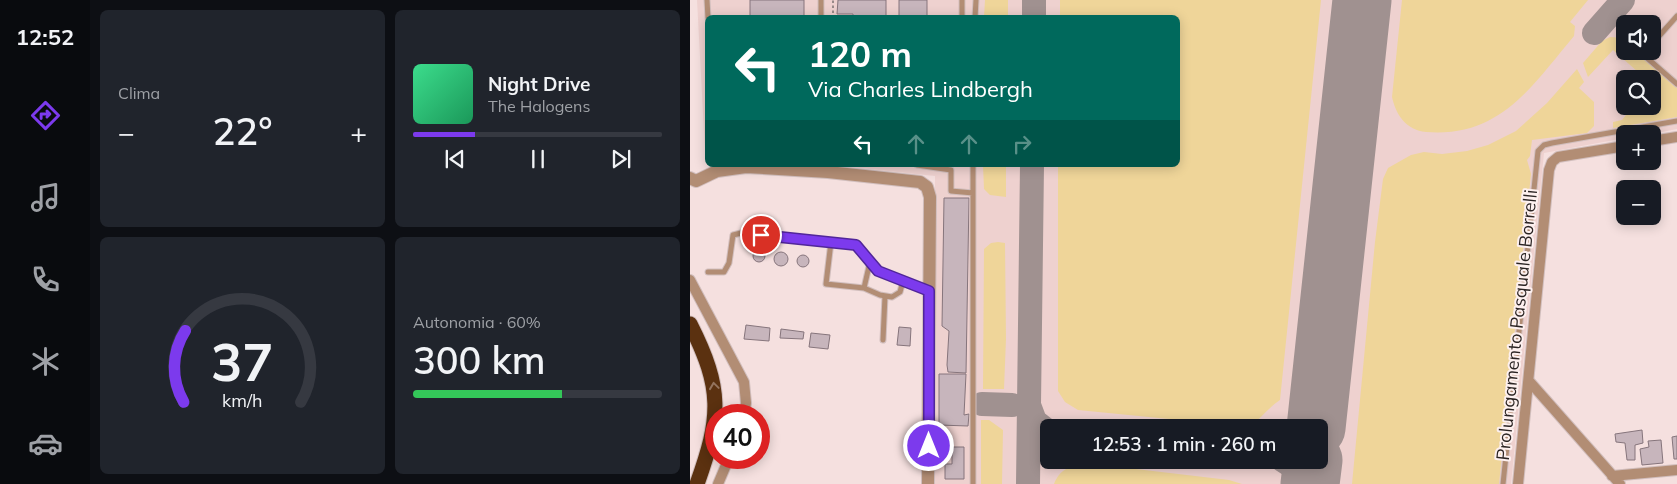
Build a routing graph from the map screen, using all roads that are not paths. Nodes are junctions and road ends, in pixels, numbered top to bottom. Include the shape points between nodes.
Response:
1 (707, 0) edge
2 (821, 0) edge
3 (962, 0) edge
4 (976, 0) edge
5 (821, 8) junction
6 (708, 15) edge
7 (820, 15) edge
8 (824, 15) edge
9 (962, 15) edge
10 (975, 15) edge
11 (1677, 16) edge
12 (1661, 34) edge
13 (1649, 60) edge
14 (1677, 84) edge
15 (1677, 121) edge
16 (1677, 137) edge
17 (1661, 140) edge
18 (1616, 147) edge
19 (931, 167) edge
20 (973, 167) edge
21 (816, 168) edge
22 (690, 179) edge
23 (973, 193) junction
24 (831, 242) junction
25 (870, 262) junction
26 (708, 272) dead end
27 (690, 280) edge
28 (903, 281) junction
29 (864, 288) junction
30 (929, 291) junction
31 (885, 296) junction
32 (690, 324) edge
33 (882, 340) dead end
34 (1529, 381) junction
35 (746, 404) edge
36 (724, 469) edge
37 (1677, 470) edge
38 (1612, 476) junction
39 (697, 484) edge
40 (718, 484) edge
41 (928, 484) edge
42 (973, 484) edge
43 (1503, 484) edge
44 (1518, 484) edge
45 (1620, 484) edge

1 - 6 lane
2 - 5 lane
3 - 9 lane
4 - 10 lane
5 - 7 lane
5 - 8 lane
11 - 12 lane
13 - 14 lane
15 - 43 lane via 1552,143 1538,151
16 - 17 street
18 - 34 street, Prolungamento Pasquale Borrelli via 1558,157 1549,170
19 - 23 lane via 951,170 951,191
20 - 23 lane
21 - 22 street via 733,168 696,181
21 - 30 street via 920,182 927,187 930,197
23 - 42 lane
24 - 25 lane via 856,245
24 - 26 lane via 741,233 733,235 729,263 724,272
24 - 29 lane via 826,284
25 - 28 lane via 878,271
25 - 29 lane
27 - 35 street via 744,382
28 - 30 lane
28 - 31 lane via 900,292 892,297
29 - 31 lane
30 - 41 street
31 - 33 lane
39 -> 32 highway via 714,428 715,394 710,367
34 - 38 street
34 - 44 street, Prolungamento Pasquale Borrelli
36 - 40 street
37 - 38 street
38 - 45 street

